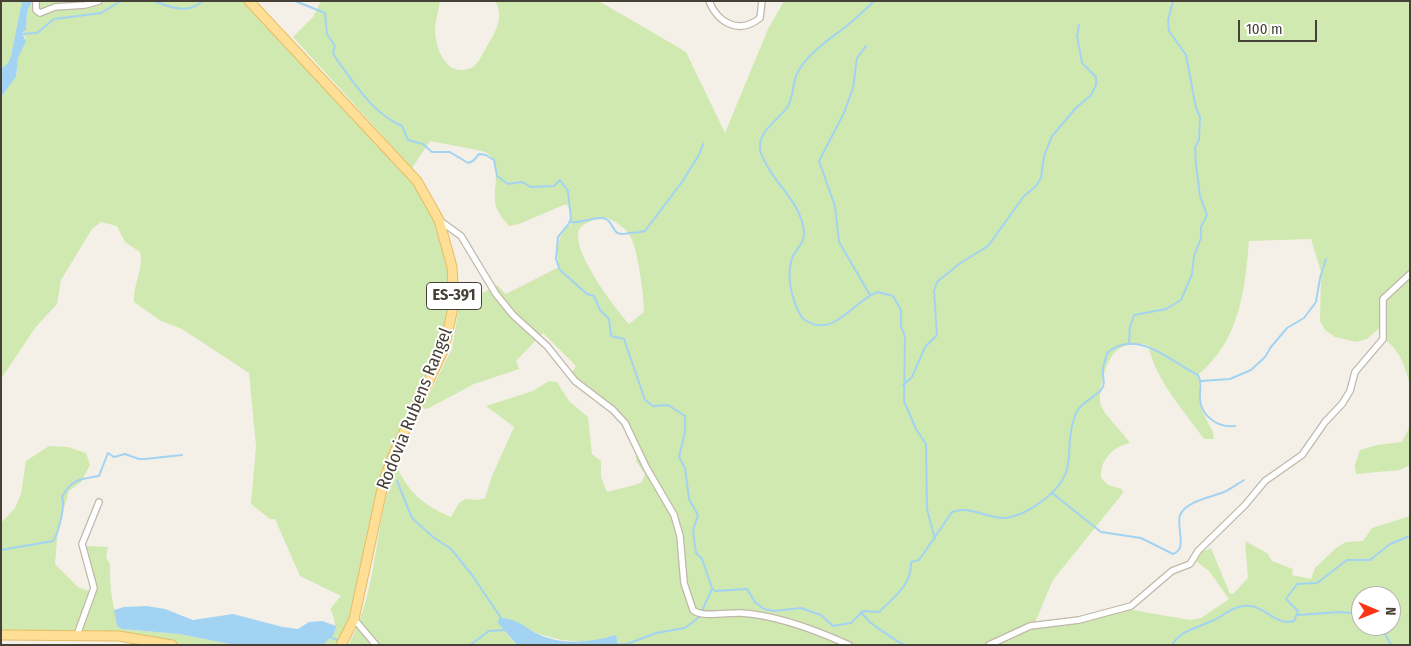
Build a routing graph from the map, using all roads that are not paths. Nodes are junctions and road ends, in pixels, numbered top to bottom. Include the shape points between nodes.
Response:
1 (36, 1) edge
2 (100, 1) edge
3 (249, 1) edge
4 (709, 1) edge
5 (762, 1) edge
6 (439, 220) junction
7 (1410, 274) edge
8 (99, 502) dead end
9 (354, 619) junction
10 (1, 635) edge
11 (77, 635) junction
12 (172, 645) edge
13 (340, 645) edge
14 (376, 645) edge
15 (849, 645) edge
16 (989, 645) edge

1 - 2 street via 36,10 40,12
3 - 6 main road, Rodovia Rubens Rangel / ES-391 via 406,168
4 - 5 street via 726,25 743,26 760,18
6 - 9 main road, Rodovia Rubens Rangel / ES-391 via 453,274 451,324 439,362 384,480
6 - 15 street via 461,236 496,294 514,315 548,346 575,381 625,423 674,515 680,536 684,583 692,610 702,614 723,612 766,616
7 - 16 street via 1384,299 1383,340 1355,372 1350,391 1342,404 1302,455 1265,481 1198,551 1190,564 1172,571 1131,606 1079,620 1030,626
8 - 11 street via 82,544 94,588
9 - 13 main road, Rodovia Rubens Rangel / ES-391
9 - 14 street
10 - 11 main road
11 - 12 main road via 119,636

